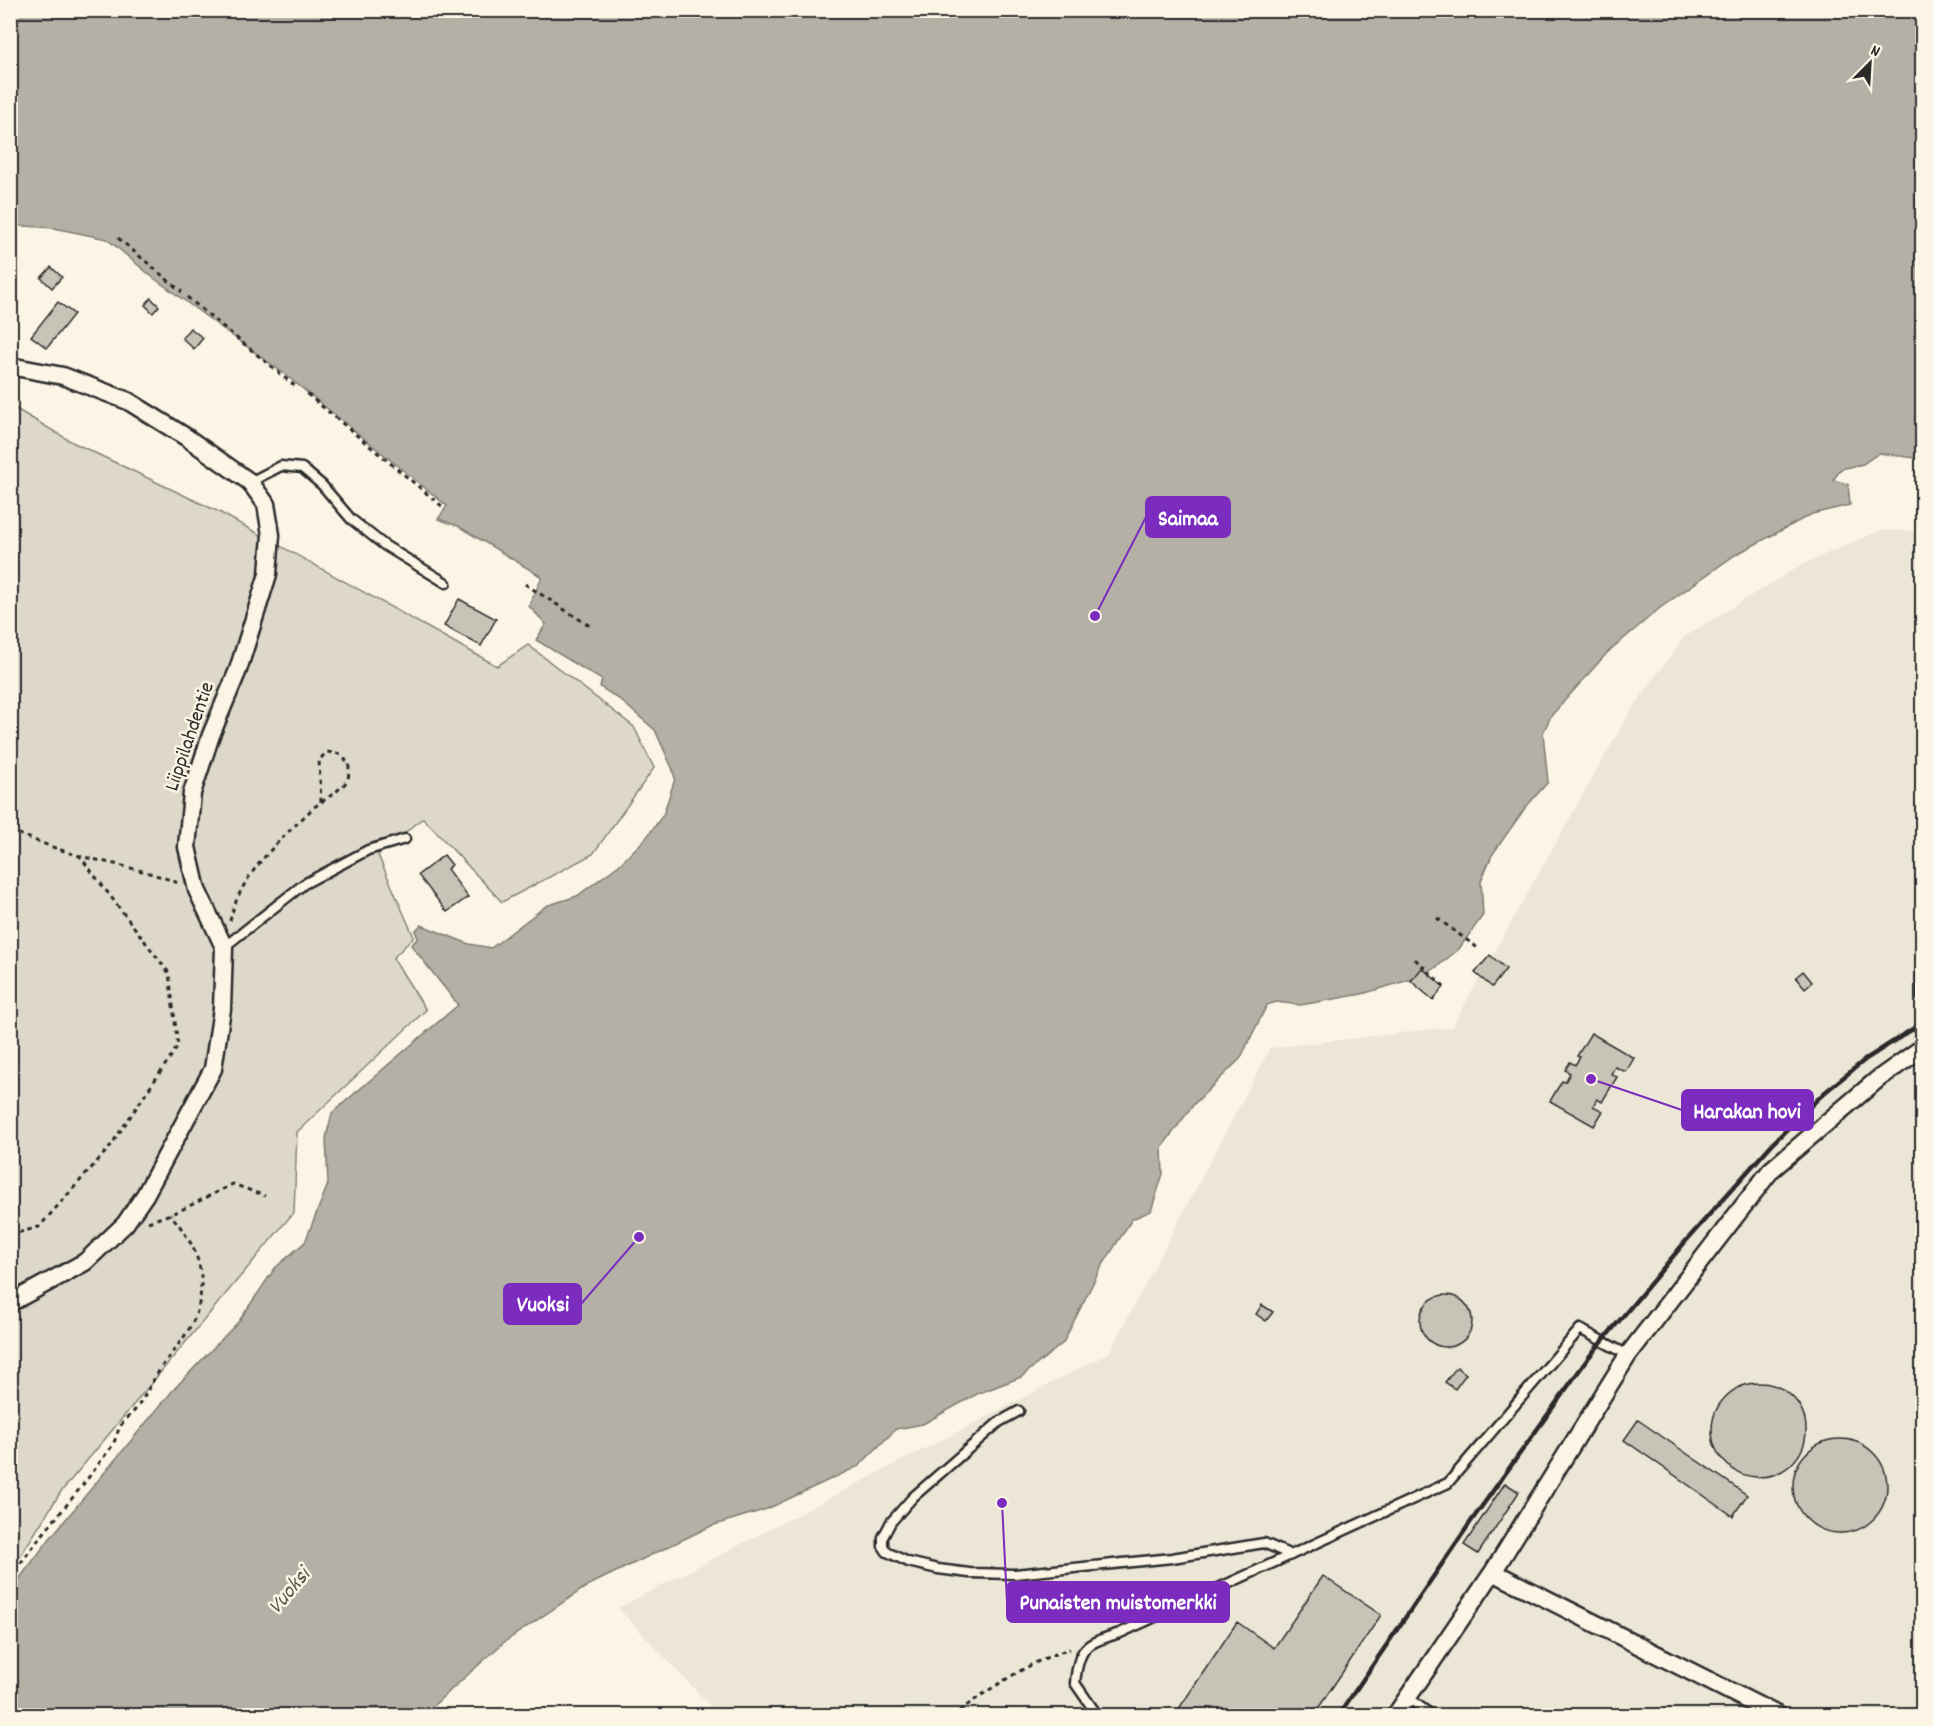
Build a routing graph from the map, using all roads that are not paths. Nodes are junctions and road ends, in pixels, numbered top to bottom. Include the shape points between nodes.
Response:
1 (10, 366) edge
2 (250, 482) junction
3 (446, 583) dead end
4 (405, 838) dead end
5 (1923, 930) edge
6 (224, 946) junction
7 (1923, 998) edge
8 (1923, 1048) edge
9 (10, 1303) edge
10 (1628, 1355) junction
11 (1019, 1411) dead end
12 (1291, 1555) junction
13 (1493, 1572) junction
14 (1408, 1698) junction
15 (1098, 1716) edge
16 (1395, 1716) edge
17 (1433, 1716) edge
18 (1779, 1716) edge

1 - 2 street, Liippilahdentie via 63,376 128,401
2 - 3 lane via 281,466 302,468 367,532
2 - 6 street, Liippilahdentie via 266,504 271,535 268,574 238,670 192,793 187,848 197,890
4 - 6 lane via 368,850 304,884
5 - 7 lane
6 - 9 street, Liippilahdentie via 222,1009 213,1069 145,1195 125,1224 86,1262
8 - 10 street via 1878,1079 1771,1170
10 - 12 lane via 1580,1329 1448,1483
10 - 13 street
11 - 12 lane via 999,1422 913,1497 883,1537 887,1552 938,1569 1016,1574 1264,1543
12 - 15 lane via 1092,1642 1077,1659 1075,1683
13 - 14 street
13 - 18 street
14 - 16 street
14 - 17 lane

